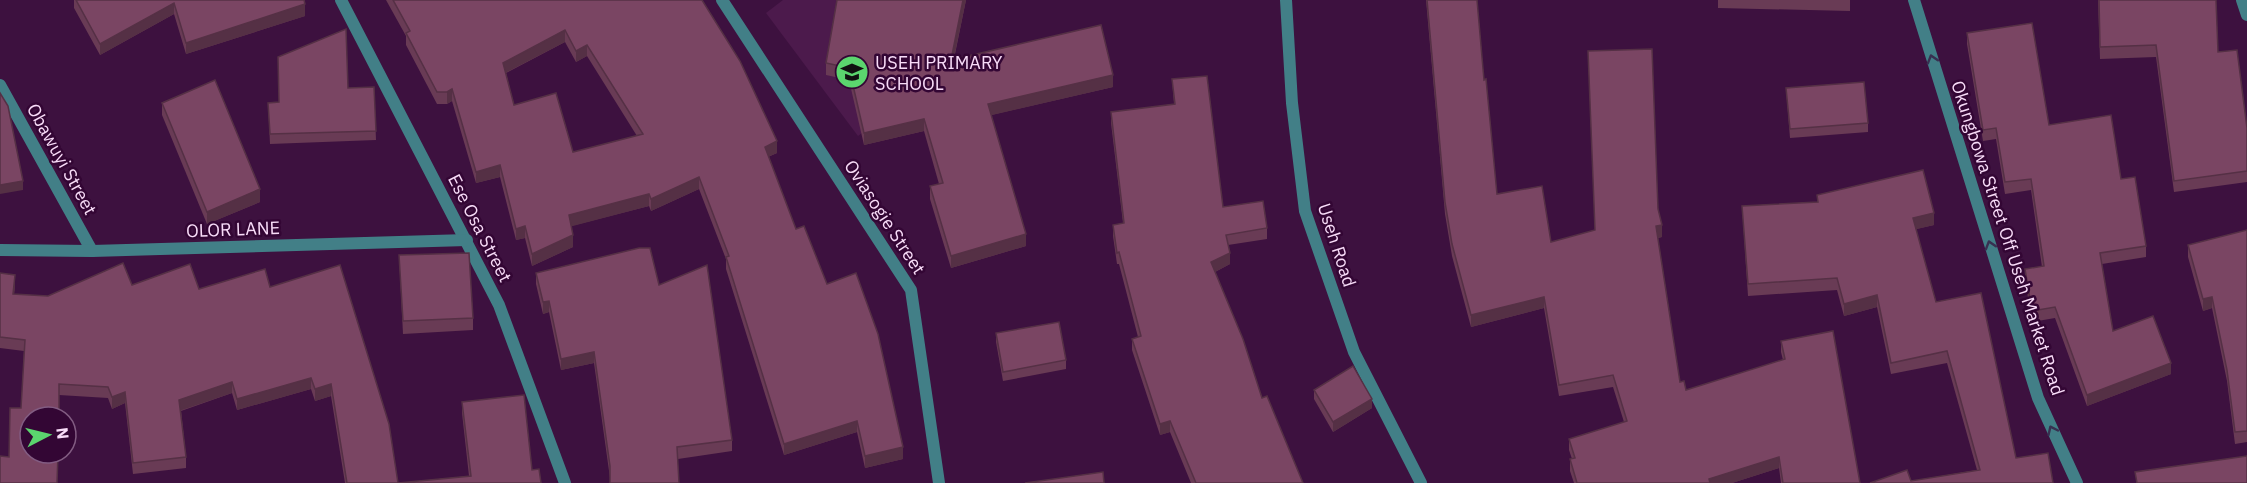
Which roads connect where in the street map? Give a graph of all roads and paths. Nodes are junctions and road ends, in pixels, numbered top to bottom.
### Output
1 (341, 0) edge
2 (722, 0) edge
3 (1286, 0) edge
4 (1914, 0) edge
5 (2242, 0) edge
6 (2247, 15) edge
7 (0, 85) edge
8 (467, 240) junction
9 (0, 250) edge
10 (92, 250) junction
11 (565, 483) edge
12 (939, 483) edge
13 (1421, 483) edge
14 (2077, 483) edge

1 - 8 street, Ese Osa Street
2 - 12 street, Oviasogie Street
3 - 13 street, Useh Road
14 -> 4 street, Okungbowa Street Off Useh Market Road
5 - 6 street
7 - 10 street, Obawuyi Street
8 - 10 street, OLOR LANE
8 - 11 street, Ese Osa Street
9 - 10 street, OLOR LANE

